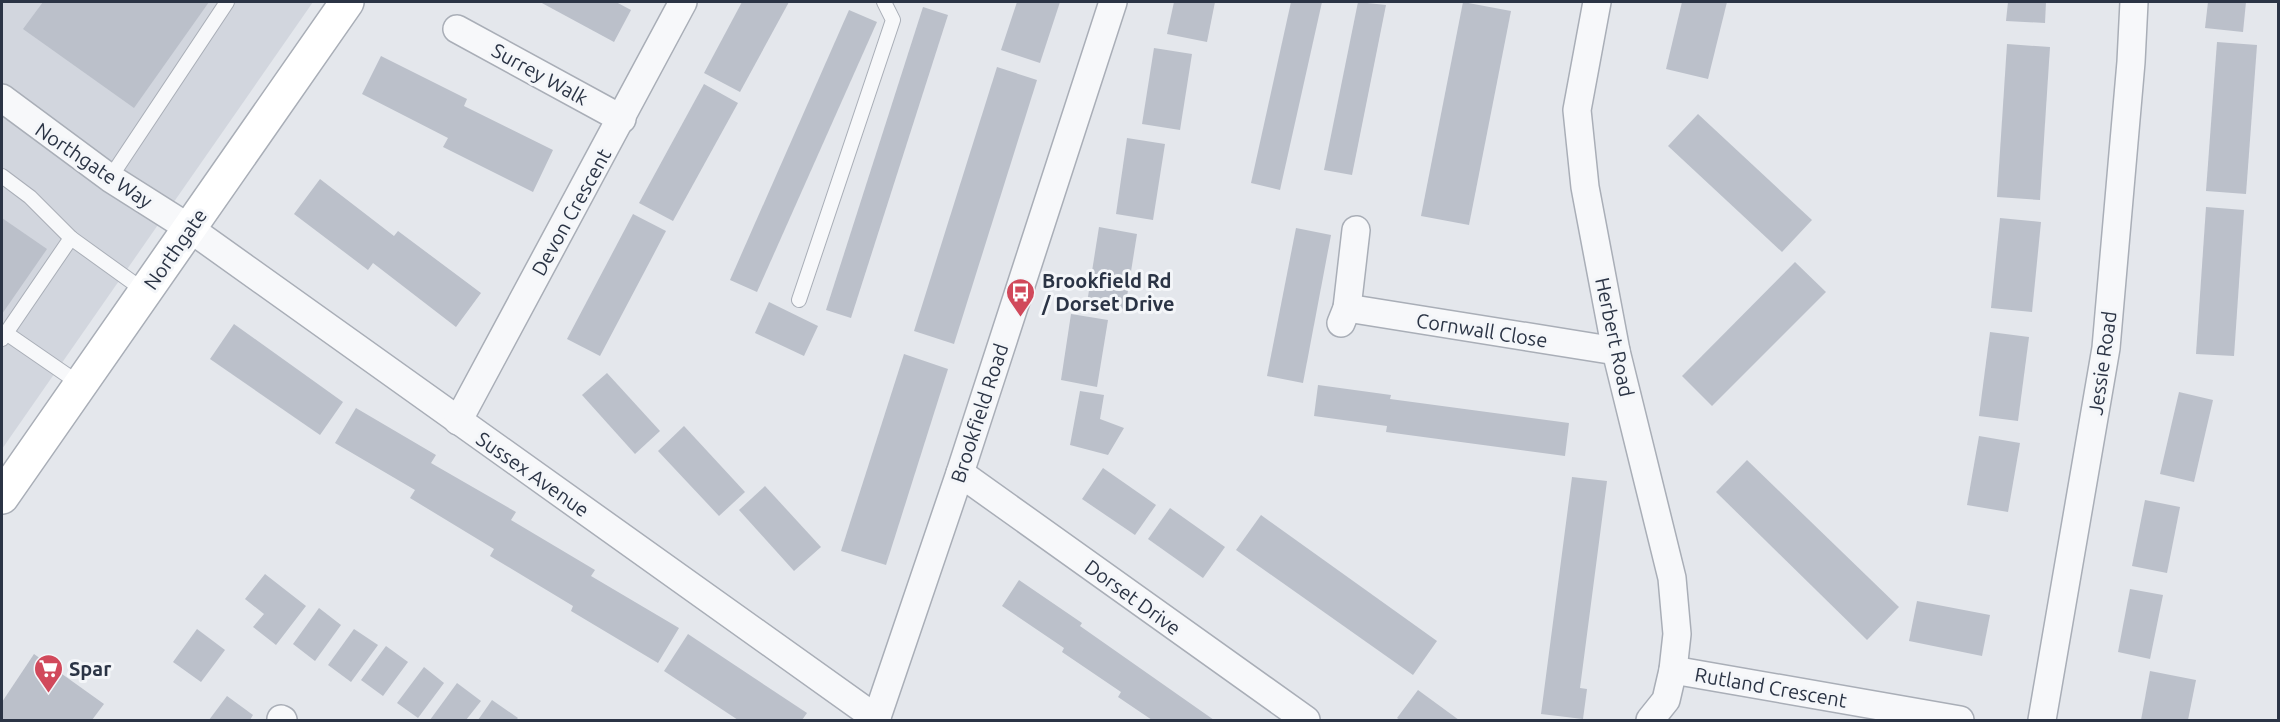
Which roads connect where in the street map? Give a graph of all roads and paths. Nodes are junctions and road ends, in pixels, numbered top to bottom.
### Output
1 (227, 2) edge
2 (347, 2) edge
3 (683, 2) edge
4 (884, 2) edge
5 (1113, 2) edge
6 (1597, 2) edge
7 (2134, 2) edge
8 (458, 29) dead end
9 (2, 98) edge
10 (622, 119) junction
11 (2, 176) edge
12 (110, 178) junction
13 (189, 228) junction
14 (1356, 230) dead end
15 (71, 238) junction
16 (146, 292) junction
17 (799, 300) dead end
18 (4, 336) edge
19 (1617, 351) junction
20 (80, 384) junction
21 (458, 421) junction
22 (960, 473) junction
23 (9, 480) edge
24 (1673, 670) junction
25 (876, 720) edge
26 (1306, 720) edge
27 (1650, 720) edge
28 (1960, 720) edge
29 (2042, 720) edge

1 - 12 lane
2 - 13 main road, Northgate
3 - 10 street, Devon Crescent
4 - 17 lane
5 - 22 street, Brookfield Road
6 - 19 street, Herbert Road
7 - 29 street, Jessie Road
8 - 10 street, Surrey Walk
9 - 12 street, Northgate Way
10 - 21 street, Devon Crescent
11 - 15 lane
12 - 13 street, Northgate Way
13 - 16 main road, Northgate
13 - 21 street, Sussex Avenue
14 - 19 street, Cornwall Close
15 - 16 lane
15 - 18 lane
16 - 20 main road, Northgate
18 - 20 lane
19 - 24 street, Herbert Road
20 - 23 main road, Northgate
21 - 25 street, Sussex Avenue
22 - 25 street, Brookfield Road
22 - 26 street, Dorset Drive
24 - 27 street, Rutland Crescent
24 - 28 street, Rutland Crescent

